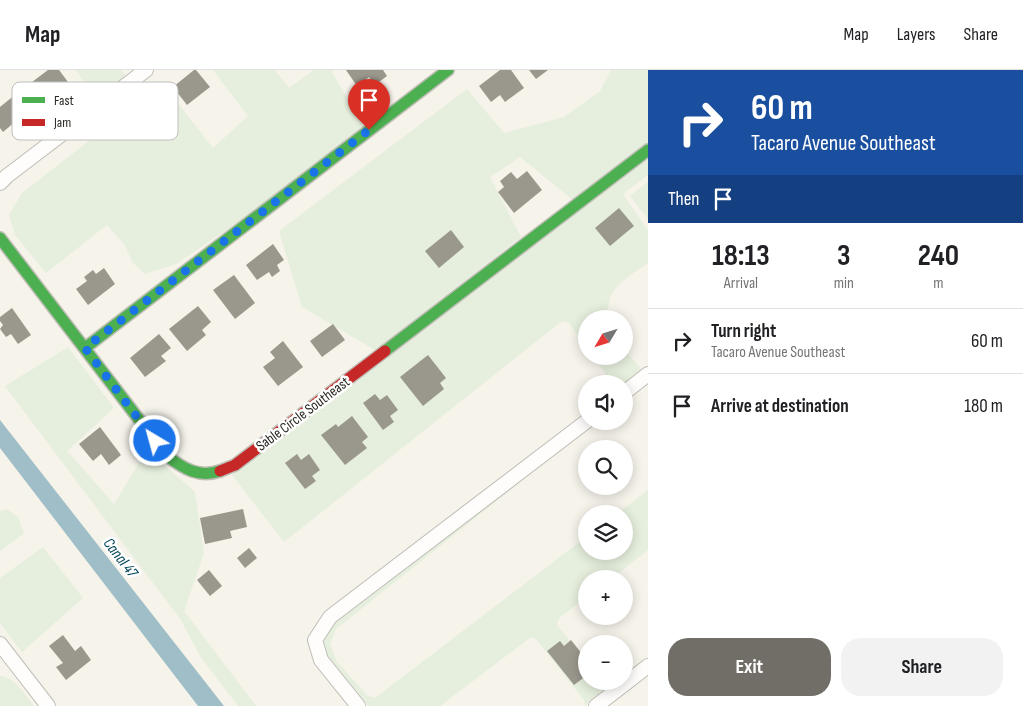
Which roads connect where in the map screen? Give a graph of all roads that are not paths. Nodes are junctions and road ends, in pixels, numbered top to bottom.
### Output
1 (146, 70) edge
2 (448, 70) edge
3 (130, 82) edge
4 (54, 140) edge
5 (648, 150) edge
6 (0, 183) edge
7 (0, 238) edge
8 (85, 348) junction
9 (648, 374) edge
10 (633, 386) edge
11 (578, 428) edge
12 (2, 651) edge
13 (648, 666) edge
14 (601, 705) edge
15 (48, 706) edge
16 (358, 706) edge

1 - 3 street
2 - 8 street
4 - 6 street
5 - 8 street, Sable Circle Southeast
7 - 8 street, Sable Circle Southeast
9 - 10 street
11 - 16 street
12 - 15 street
13 - 14 street

